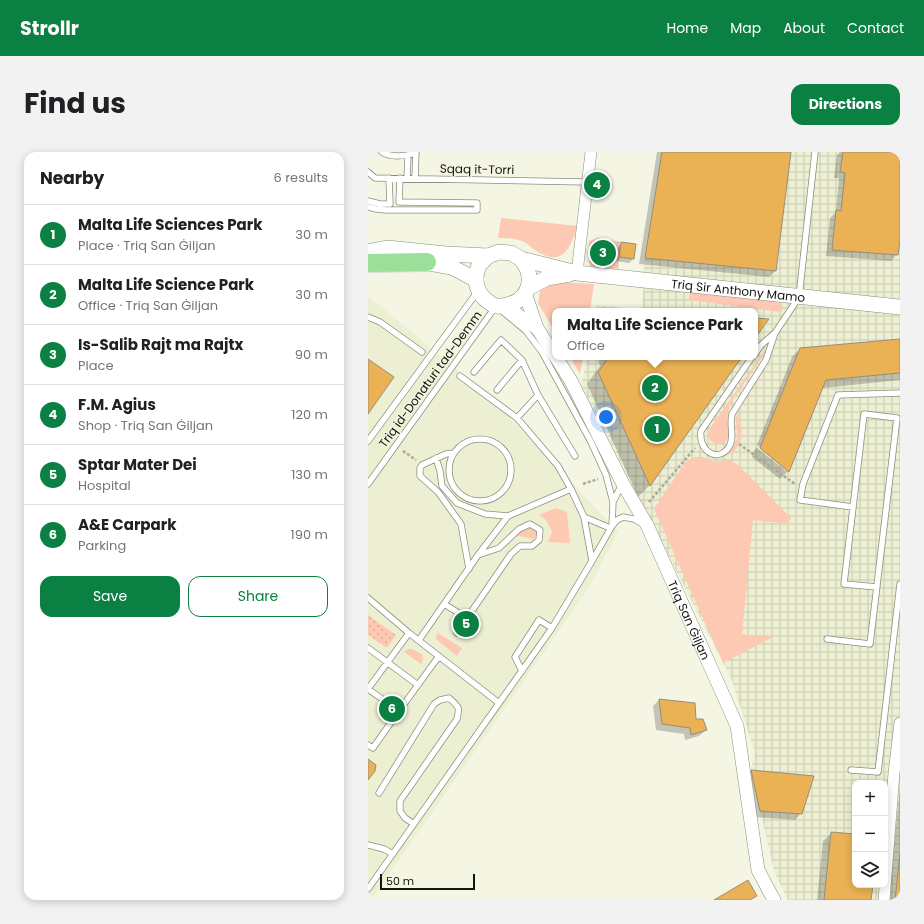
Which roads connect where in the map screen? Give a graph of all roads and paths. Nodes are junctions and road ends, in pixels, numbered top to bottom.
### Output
1 (382, 152) edge
2 (416, 152) edge
3 (591, 152) edge
4 (815, 152) edge
5 (408, 156) junction
6 (368, 172) edge
7 (389, 178) junction
8 (400, 178) junction
9 (407, 178) junction
10 (414, 178) junction
11 (587, 182) junction
12 (368, 201) edge
13 (368, 207) edge
14 (368, 252) edge
15 (488, 256) junction
16 (521, 258) junction
17 (427, 262) junction
18 (368, 263) edge
19 (577, 273) junction
20 (477, 285) junction
21 (527, 290) junction
22 (799, 297) junction
23 (501, 306) junction
24 (900, 307) edge
25 (368, 317) edge
26 (537, 328) junction
27 (775, 333) junction
28 (758, 350) edge
29 (422, 352) dead end
30 (552, 352) edge
31 (522, 360) junction
32 (557, 360) edge
33 (750, 360) edge
34 (474, 372) dead end
35 (460, 376) dead end
36 (497, 390) dead end
37 (900, 393) edge
38 (538, 395) junction
39 (517, 418) junction
40 (732, 440) junction
41 (368, 441) edge
42 (702, 445) junction
43 (403, 451) dead end
44 (454, 453) junction
45 (575, 456) dead end
46 (436, 458) junction
47 (422, 465) junction
48 (606, 476) junction
49 (368, 484) edge
50 (584, 484) dead end
51 (623, 484) junction
52 (803, 484) junction
53 (571, 489) junction
54 (613, 502) junction
55 (649, 502) dead end
56 (853, 507) junction
57 (508, 516) junction
58 (584, 517) junction
59 (647, 526) junction
60 (611, 527) junction
61 (478, 555) junction
62 (592, 561) junction
63 (469, 569) junction
64 (900, 584) edge
65 (877, 587) junction
66 (368, 598) edge
67 (444, 604) junction
68 (467, 618) junction
69 (552, 628) junction
70 (409, 633) junction
71 (457, 633) dead end
72 (827, 639) dead end
73 (419, 640) junction
74 (368, 648) edge
75 (439, 656) junction
76 (387, 662) junction
77 (522, 671) junction
78 (418, 685) junction
79 (499, 703) junction
80 (399, 712) junction
81 (900, 723) edge
82 (368, 745) edge
83 (851, 770) dead end
84 (379, 793) dead end
85 (414, 824) junction
86 (371, 845) edge
87 (368, 850) edge
88 (394, 854) junction
89 (368, 889) edge
90 (774, 900) edge
91 (884, 900) edge

1 - 5 lane
2 - 5 lane
2 - 10 lane
3 - 11 street
4 - 22 lane
5 - 9 lane
6 - 7 lane, Sqaq it-Torri
7 - 8 lane, Sqaq it-Torri
7 - 12 lane
8 - 9 lane, Sqaq it-Torri
8 - 13 lane
9 - 10 lane, Sqaq it-Torri
10 - 11 lane, Sqaq it-Torri
11 - 19 street
14 - 15 main road, Triq Sir Anthony Mamo
14 - 17 main road, Triq Sir Anthony Mamo
15 - 16 main road, Triq Sir Anthony Mamo
15 - 20 main road
16 - 19 main road, Triq Sir Anthony Mamo
16 - 21 main road
17 - 18 highway
17 - 20 main road, Triq Sir Anthony Mamo
19 - 21 main road, Triq Sir Anthony Mamo
19 - 22 main road, Triq Sir Anthony Mamo
20 - 23 main road, Triq Sir Anthony Mamo
20 - 41 lane, Triq id-Donaturi tad-Demm
21 - 23 main road, Triq Sir Anthony Mamo
21 - 26 street, Triq San Ġiljan
22 - 24 main road, Triq Sir Anthony Mamo
22 - 27 lane
23 - 26 street, Triq San Ġiljan
23 - 48 lane
23 - 49 lane, Triq id-Donaturi tad-Demm
25 - 29 lane
26 - 30 street, Triq San Ġiljan
27 - 28 lane
27 - 40 lane
31 - 34 lane
31 - 36 lane
31 - 38 lane
32 - 51 street, Triq San Ġiljan
33 - 42 lane
35 - 39 lane
37 - 52 lane
38 - 39 lane
38 - 45 lane
39 - 53 lane
40 - 42 lane
40 - 52 path
42 - 55 path
43 - 47 path
44 - 44 lane
44 - 46 lane
46 - 47 lane
46 - 57 lane
47 - 63 lane
48 - 50 path
48 - 54 lane
51 - 54 lane
51 - 59 street, Triq San Ġiljan
52 - 56 lane
53 - 57 lane
53 - 58 lane
54 - 60 lane
56 - 65 lane
56 - 65 lane
57 - 61 lane
58 - 60 lane
58 - 62 lane
59 - 60 lane
59 - 90 street, Triq San Ġiljan
60 - 62 lane
61 - 63 lane
61 - 68 lane
62 - 69 lane
63 - 67 lane
64 - 83 lane
65 - 72 lane
66 - 70 lane
67 - 68 lane
67 - 73 lane
68 - 71 lane
69 - 77 lane
69 - 77 lane
70 - 73 lane
70 - 76 lane
73 - 75 lane
74 - 76 lane
75 - 78 lane
75 - 79 lane
76 - 78 lane
76 - 80 lane
77 - 79 lane
78 - 80 lane
79 - 85 lane
80 - 82 lane
81 - 91 street
84 - 85 lane
85 - 88 lane
86 - 87 lane
86 - 88 lane
88 - 89 lane

